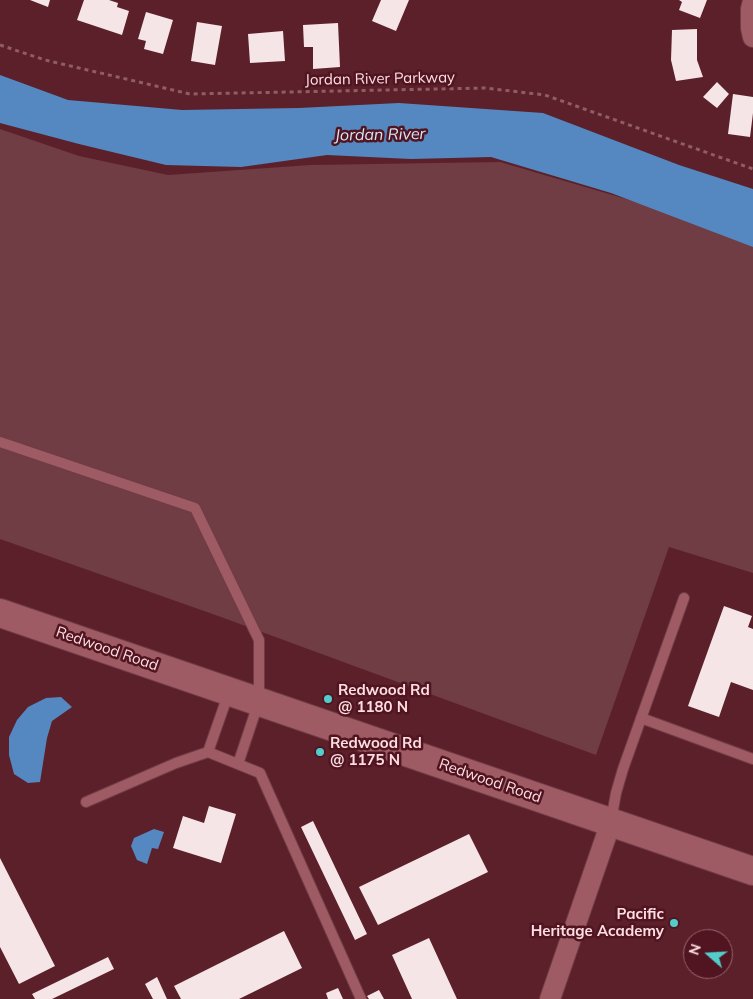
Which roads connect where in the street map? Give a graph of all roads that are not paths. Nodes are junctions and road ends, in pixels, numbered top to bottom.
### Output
1 (753, 1) edge
2 (753, 37) edge
3 (0, 442) edge
4 (684, 598) dead end
5 (0, 613) edge
6 (229, 691) junction
7 (259, 701) junction
8 (641, 718) junction
9 (208, 752) junction
10 (753, 758) edge
11 (238, 764) junction
12 (86, 802) dead end
13 (611, 822) junction
14 (753, 871) edge
15 (361, 999) edge
16 (550, 999) edge

1 - 2 street
3 - 7 lane
4 - 8 lane
5 - 6 main road, Redwood Road
6 - 7 main road, Redwood Road
6 - 9 lane
7 - 11 lane
7 - 13 main road, Redwood Road
8 - 10 lane
8 - 13 lane
9 - 11 lane
9 - 12 lane
11 - 15 lane
13 - 14 main road, Redwood Road
13 - 16 street

